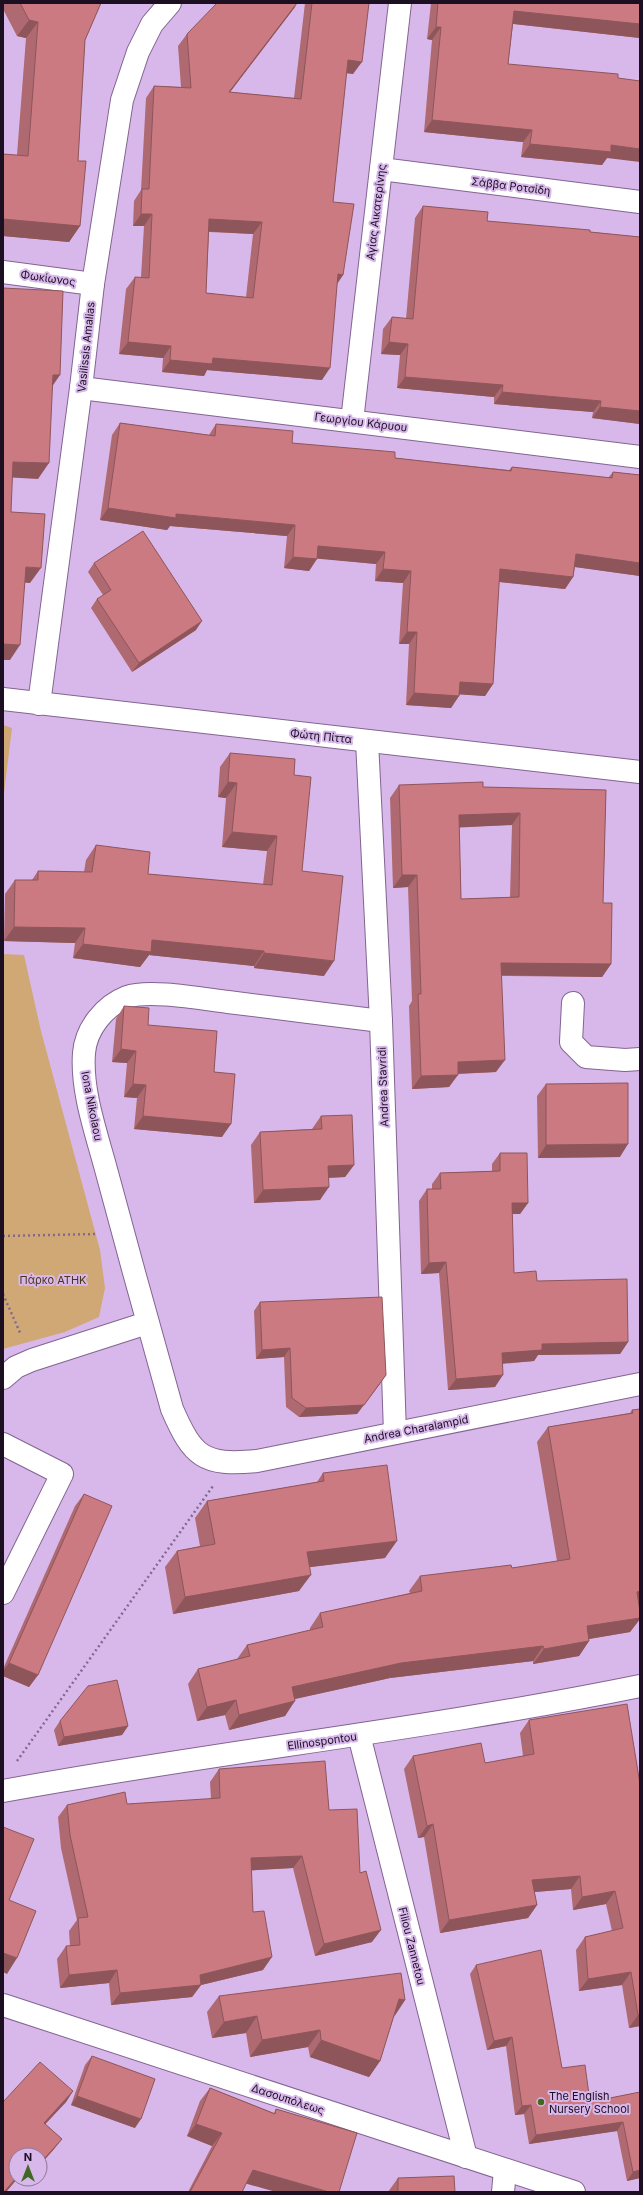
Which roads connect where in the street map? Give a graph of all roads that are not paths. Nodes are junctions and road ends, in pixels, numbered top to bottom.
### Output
1 (170, 3) edge
2 (400, 3) edge
3 (381, 169) junction
4 (640, 202) edge
5 (3, 272) edge
6 (93, 284) junction
7 (81, 388) junction
8 (352, 421) junction
9 (640, 457) edge
10 (3, 699) edge
11 (39, 704) junction
12 (367, 741) junction
13 (640, 772) edge
14 (573, 1003) dead end
15 (380, 1021) junction
16 (640, 1059) edge
17 (147, 1323) junction
18 (3, 1378) edge
19 (640, 1384) edge
20 (395, 1433) junction
21 (3, 1444) edge
22 (193, 1449) joint
23 (3, 1593) edge
24 (639, 1689) edge
25 (359, 1735) junction
26 (3, 1791) edge
27 (6, 2012) edge
28 (466, 2157) junction
29 (505, 2170) junction
30 (503, 2192) edge
31 (574, 2192) edge

1 - 6 street, Vasilissis Amalias
2 - 3 street, Αγίας Αικατερίνης
3 - 4 street, Σάββα Ροτσίδη
3 - 8 street, Αγίας Αικατερίνης
5 - 6 street, Φωκίωνος
6 - 7 street, Vasilissis Amalias
7 - 8 street, Γεωργίου Κάρυου
7 - 11 street, Vasilissis Amalias
8 - 9 street, Γεωργίου Κάρυου
10 - 11 street, Φώτη Πίττα
11 - 12 street, Φώτη Πίττα
12 - 13 street, Φώτη Πίττα
12 - 15 street, Andrea Stavridi
14 - 16 street
15 - 17 street, Iona Nikolaou
15 - 20 street, Andrea Stavridi
17 - 18 street
17 - 22 street, Iona Nikolaou
19 - 20 street, Andrea Charalampid
20 - 22 street, Andrea Charalampid
21 - 23 street
24 - 25 street, Ellinospontou
25 - 26 street, Ellinospontou
25 - 28 street, Filiou Zannetou
27 - 28 street, Δασουπόλεως
28 - 29 street, Δασουπόλεως
29 - 30 street
29 - 31 street, Δασουπόλεως

